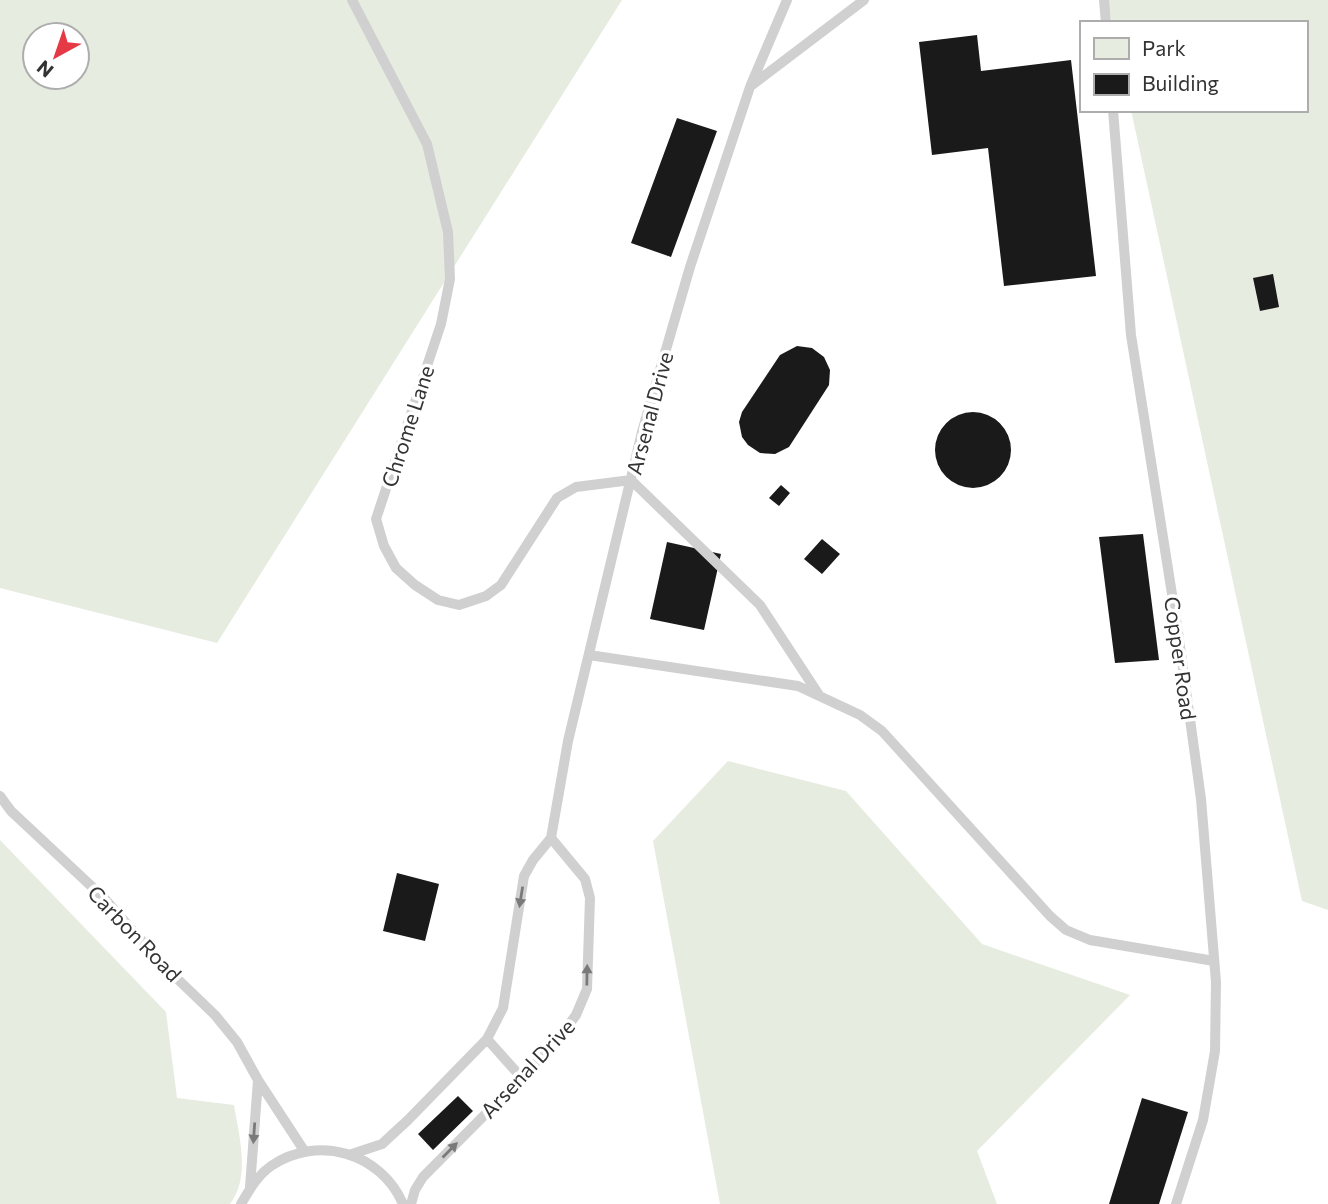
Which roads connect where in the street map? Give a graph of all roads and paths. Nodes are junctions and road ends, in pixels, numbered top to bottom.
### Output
1 (352, 0) edge
2 (787, 0) edge
3 (864, 0) edge
4 (1104, 0) edge
5 (1105, 21) edge
6 (750, 87) junction
7 (1113, 112) edge
8 (631, 481) junction
9 (589, 655) junction
10 (819, 695) junction
11 (0, 796) edge
12 (551, 838) junction
13 (1214, 961) junction
14 (487, 1039) junction
15 (521, 1077) junction
16 (258, 1080) junction
17 (305, 1152) junction
18 (352, 1154) junction
19 (250, 1187) junction
20 (241, 1204) edge
21 (403, 1204) edge
22 (411, 1204) edge
23 (1177, 1204) edge

1 - 8 lane, Chrome Lane
2 - 6 lane, Arsenal Drive
3 - 6 lane
4 - 5 lane
6 - 8 lane, Arsenal Drive
7 - 13 lane, Copper Road
8 - 9 lane, Arsenal Drive
8 - 10 lane
9 - 10 lane
9 - 12 lane, Arsenal Drive
10 - 13 lane
11 - 16 lane, Carbon Road
12 -> 14 lane, Arsenal Drive
15 -> 12 lane, Arsenal Drive
13 - 23 lane, Copper Road
14 - 15 lane
14 - 18 lane, Arsenal Drive
22 -> 15 lane, Arsenal Drive
16 - 17 lane, Carbon Road
16 -> 19 lane
17 - 18 lane
17 - 19 lane
18 - 21 lane
19 - 20 lane

